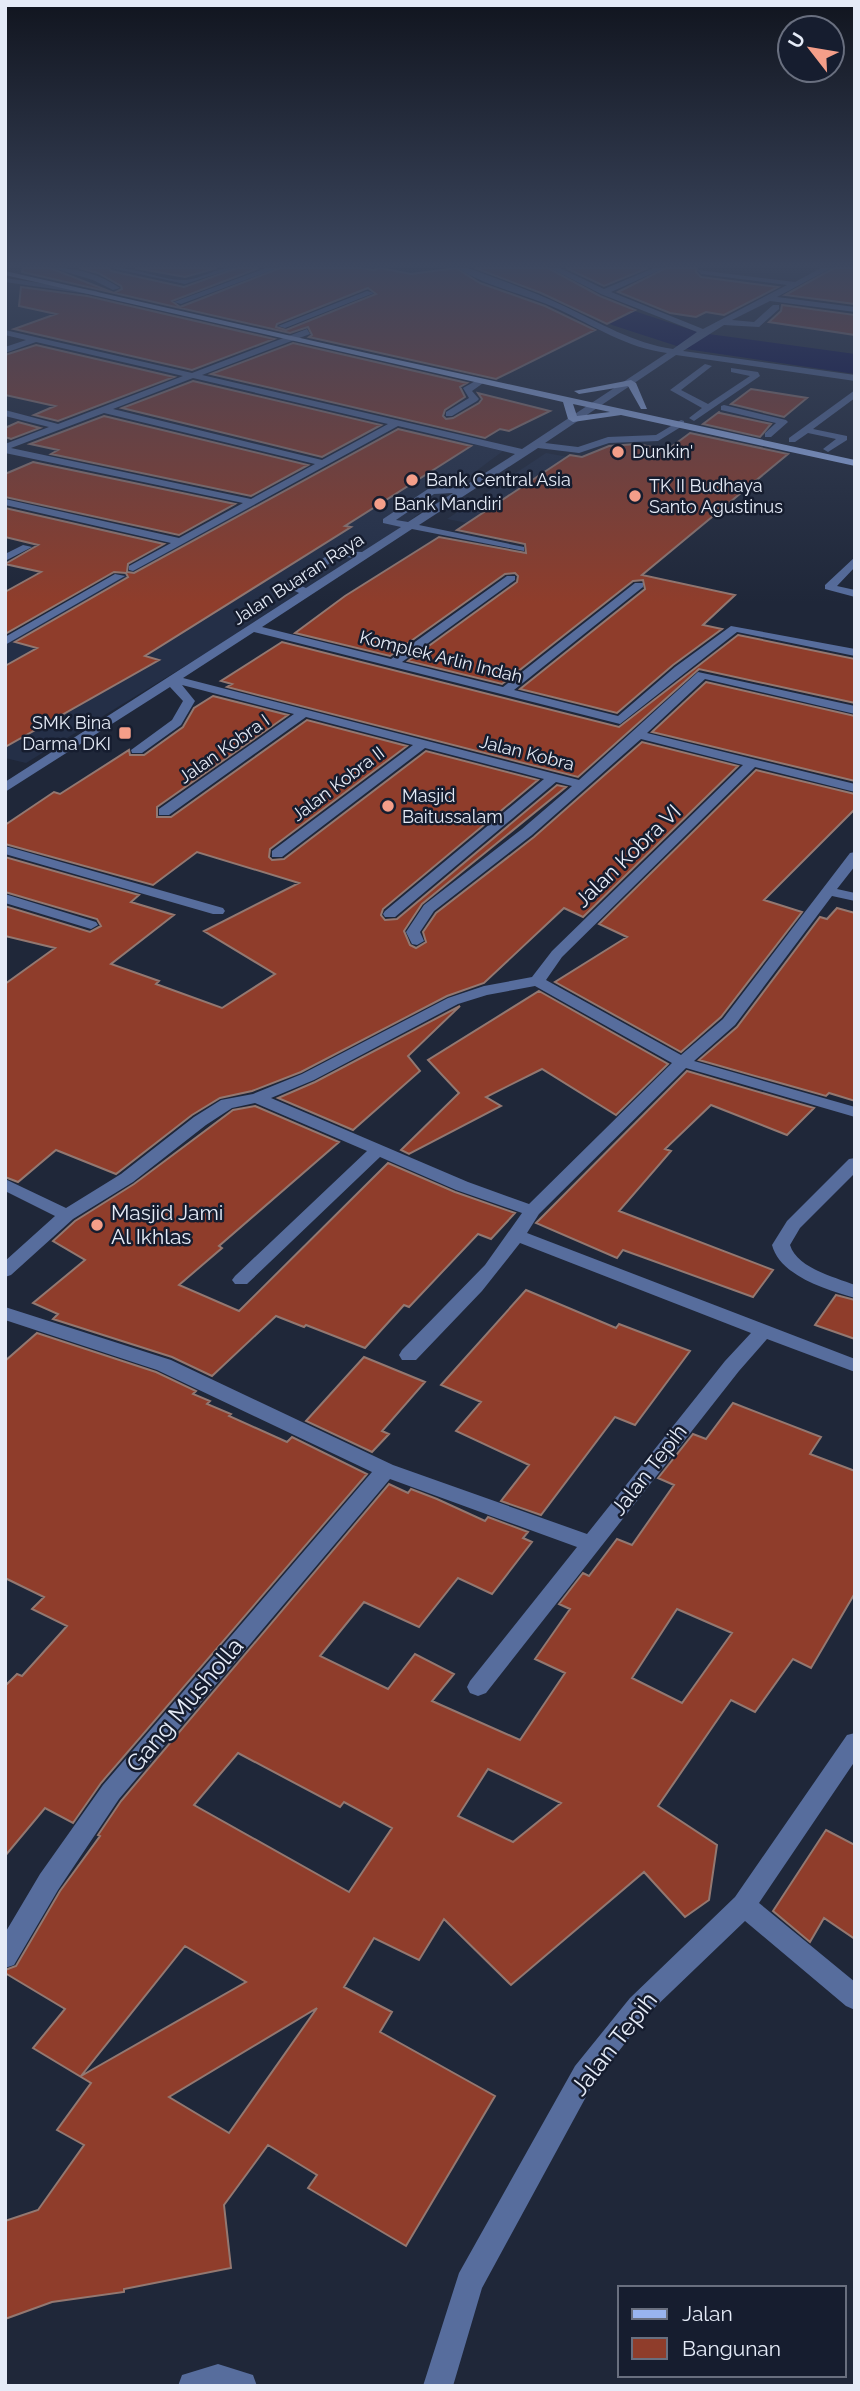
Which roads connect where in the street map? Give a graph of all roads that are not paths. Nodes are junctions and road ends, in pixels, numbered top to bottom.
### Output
1 (183, 380) edge
2 (207, 380) edge
3 (476, 380) edge
4 (636, 380) edge
5 (690, 380) edge
6 (750, 380) edge
7 (482, 381) junction
8 (631, 383) junction
9 (579, 391) junction
10 (566, 393) junction
11 (855, 394) edge
12 (608, 397) junction
13 (597, 405) junction
14 (644, 407) junction
15 (709, 408) junction
16 (724, 408) dead end
17 (104, 410) junction
18 (632, 412) junction
19 (5, 413) edge
20 (449, 414) dead end
21 (694, 418) junction
22 (573, 419) junction
23 (681, 423) junction
24 (396, 424) junction
25 (60, 427) junction
26 (807, 430) junction
27 (768, 435) junction
28 (792, 440) junction
29 (533, 444) junction
30 (5, 449) edge
31 (828, 449) junction
32 (521, 452) junction
33 (855, 455) edge
34 (323, 463) junction
35 (855, 463) edge
36 (465, 490) junction
37 (5, 502) edge
38 (251, 502) junction
39 (411, 527) junction
40 (177, 541) junction
41 (27, 547) dead end
42 (520, 549) dead end
43 (365, 556) junction
44 (5, 558) edge
45 (855, 560) edge
46 (133, 568) dead end
47 (119, 576) dead end
48 (511, 578) dead end
49 (639, 585) dead end
50 (307, 593) junction
51 (855, 594) edge
52 (253, 628) junction
53 (5, 642) edge
54 (855, 653) edge
55 (393, 663) junction
56 (174, 681) junction
57 (505, 691) junction
58 (855, 710) edge
59 (304, 713) junction
60 (638, 735) junction
61 (422, 744) junction
62 (137, 750) dead end
63 (752, 763) junction
64 (554, 777) junction
65 (580, 784) junction
66 (7, 785) edge
67 (855, 788) edge
68 (164, 813) dead end
69 (5, 850) edge
70 (277, 854) dead end
71 (855, 856) edge
72 (826, 891) junction
73 (855, 897) edge
74 (5, 898) edge
75 (218, 911) dead end
76 (390, 914) dead end
77 (91, 925) dead end
78 (416, 941) dead end
79 (537, 981) junction
80 (682, 1062) junction
81 (257, 1098) junction
82 (855, 1112) edge
83 (378, 1150) junction
84 (855, 1163) edge
85 (5, 1184) edge
86 (532, 1211) junction
87 (67, 1215) junction
88 (518, 1236) junction
89 (5, 1271) edge
90 (241, 1280) dead end
91 (855, 1292) edge
92 (5, 1313) edge
93 (764, 1331) junction
94 (409, 1355) dead end
95 (855, 1366) edge
96 (386, 1469) junction
97 (591, 1544) junction
98 (478, 1687) dead end
99 (855, 1742) edge
100 (744, 1905) junction
101 (5, 1957) edge
102 (855, 1998) edge
103 (193, 2386) edge
104 (242, 2386) edge
105 (438, 2386) edge

1 - 17 street
2 - 24 street
3 - 7 main road
4 - 8 street, Jalan Buaran Raya
5 - 15 street
6 - 15 street
7 - 10 main road
7 - 20 street
8 - 9 main road
8 - 12 street, Jalan Buaran Raya
8 - 14 main road
9 - 10 main road
9 - 12 main road
10 - 13 main road
10 - 22 main road
11 - 26 street
12 - 13 street, Jalan Buaran Raya
12 - 14 main road
13 - 18 main road
13 - 22 street, Jalan Buaran Raya
14 - 21 main road
15 - 21 street
16 - 27 street
17 - 25 street
17 - 34 street
18 - 22 main road
18 - 23 main road
19 - 25 street
21 - 27 main road
22 - 29 street, Jalan Buaran Raya
23 - 29 street
23 - 35 main road
24 - 32 street
24 - 34 street
25 - 30 street
26 - 28 street
26 - 31 street
27 - 28 main road
28 - 31 main road
29 - 32 street, Jalan Buaran Raya
30 - 38 street
31 - 33 main road
32 - 36 street, Jalan Buaran Raya
34 - 38 street
36 - 39 street, Jalan Buaran Raya
36 - 39 street
37 - 40 street
38 - 40 street
39 - 42 street
39 - 43 street, Jalan Buaran Raya
40 - 46 street
41 - 44 street
43 - 50 street, Jalan Buaran Raya
43 - 50 street
45 - 51 street
47 - 53 street
48 - 55 street
49 - 57 street
50 - 52 street, Jalan Buaran Raya
52 - 55 street, Komplek Arlin Indah
52 - 56 street, Jalan Buaran Raya
54 - 57 street, Komplek Arlin Indah
55 - 57 street, Komplek Arlin Indah
56 - 59 street, Jalan Kobra
56 - 62 street
56 - 66 street, Jalan Buaran Raya
58 - 60 street, Jalan Kobra
59 - 61 street, Jalan Kobra
59 - 68 street, Jalan Kobra I
60 - 63 street
60 - 65 street, Jalan Kobra
61 - 64 street, Jalan Kobra
61 - 70 street, Jalan Kobra II
63 - 67 street
63 - 79 street, Jalan Kobra VI
64 - 65 street, Jalan Kobra
64 - 76 street
65 - 78 street
69 - 75 street
71 - 72 street
72 - 73 street
72 - 80 street
74 - 77 street
79 - 80 street
79 - 81 street
80 - 82 street
80 - 86 street
81 - 83 street
81 - 87 street
83 - 86 street
83 - 90 street
84 - 91 street
85 - 87 street
86 - 88 street
87 - 89 street
88 - 93 street
88 - 94 street
92 - 96 street
93 - 95 street
93 - 97 street, Jalan Tepih
96 - 97 street
96 - 101 street, Gang Musholla
97 - 98 street, Jalan Tepih
99 - 100 street, Jalan Tepih
100 - 102 street
100 - 105 street, Jalan Tepih
103 - 104 street

